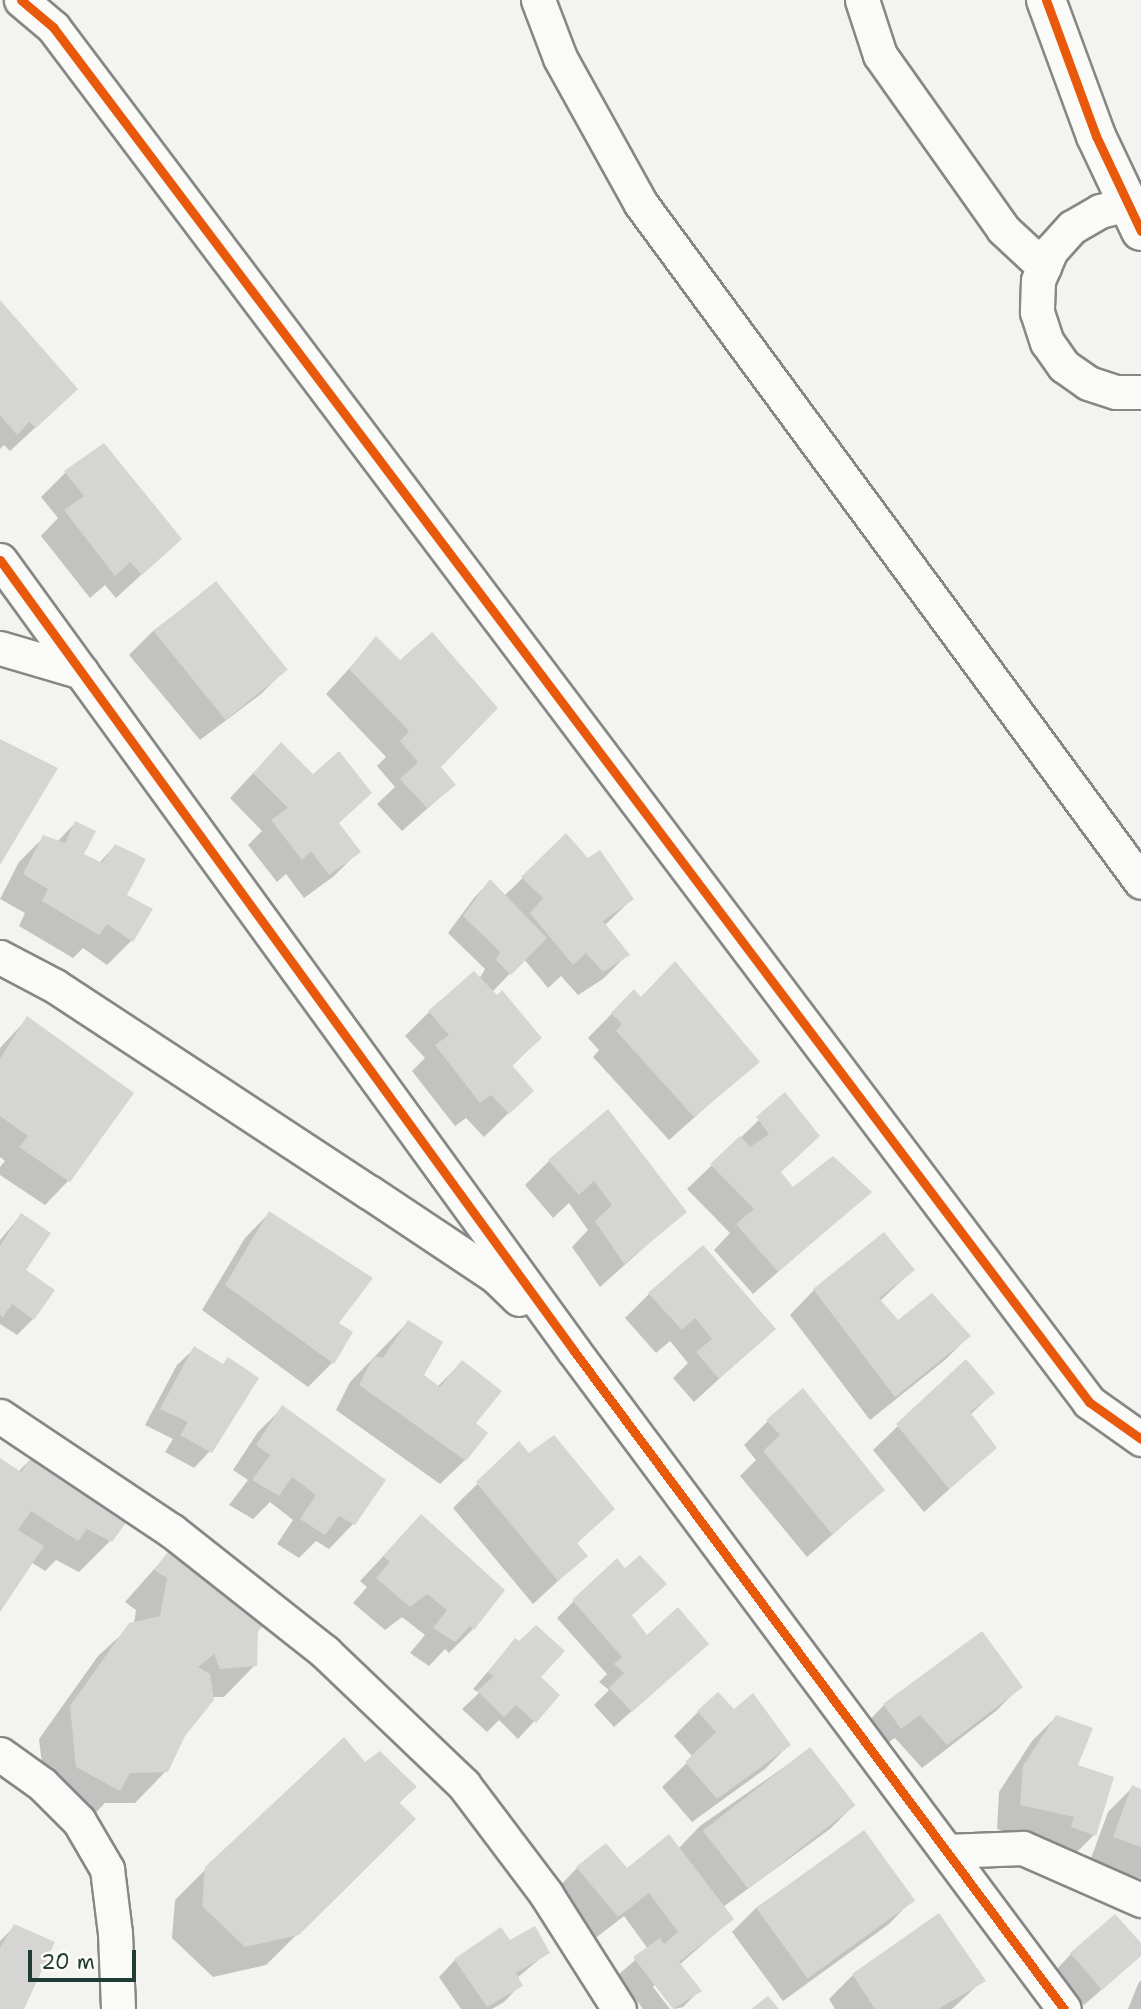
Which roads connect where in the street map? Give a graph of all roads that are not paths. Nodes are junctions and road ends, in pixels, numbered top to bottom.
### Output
1 (20, 0) edge
2 (538, 0) edge
3 (862, 0) edge
4 (1045, 0) edge
5 (0, 15) edge
6 (1135, 218) edge
7 (1044, 267) junction
8 (1141, 391) edge
9 (0, 560) edge
10 (0, 648) edge
11 (82, 672) junction
12 (1141, 882) edge
13 (0, 957) edge
14 (574, 1351) junction
15 (0, 1416) edge
16 (1141, 1439) edge
17 (0, 1754) edge
18 (947, 1851) junction
19 (1141, 1900) edge
20 (118, 2009) edge
21 (619, 2009) edge
22 (1064, 2009) edge

1 - 5 street
1 - 16 street
2 - 12 street
3 - 7 street
4 - 6 highway
6 - 7 street
7 - 8 street
9 - 11 street
10 - 11 street
11 - 14 street
13 - 14 street
14 - 18 street
15 - 21 street
17 - 20 street
18 - 19 street
18 - 22 street

